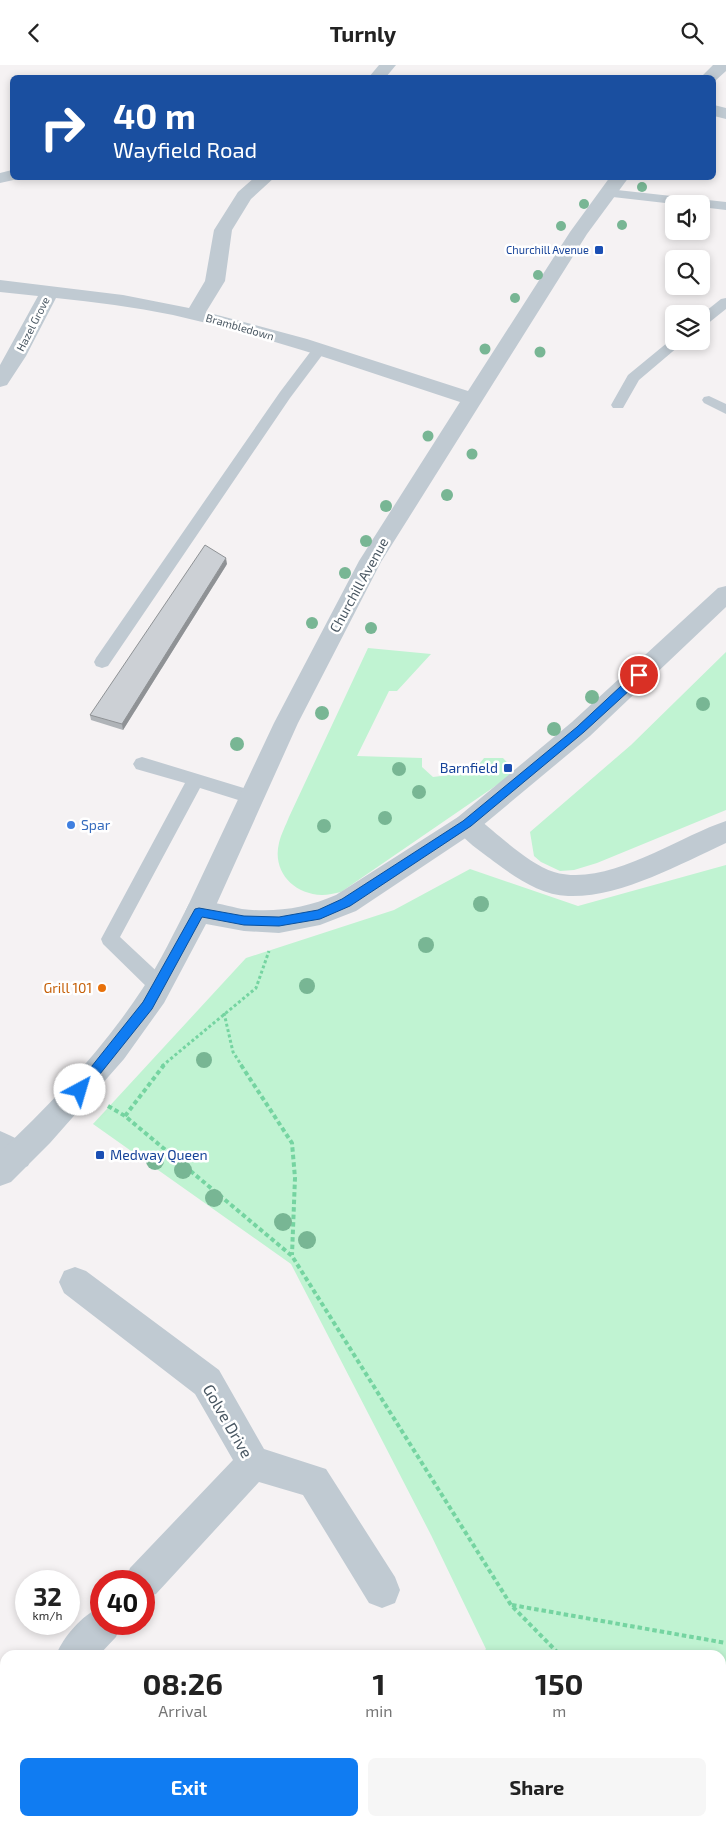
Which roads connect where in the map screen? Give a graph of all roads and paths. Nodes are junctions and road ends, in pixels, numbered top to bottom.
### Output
1 (388, 65) edge
2 (722, 65) edge
3 (379, 75) edge
4 (711, 75) edge
5 (263, 180) edge
6 (614, 185) edge
7 (726, 206) edge
8 (0, 286) edge
9 (50, 291) junction
10 (726, 302) edge
11 (195, 314) junction
12 (710, 315) edge
13 (319, 350) junction
14 (667, 350) edge
15 (0, 381) edge
16 (472, 399) junction
17 (709, 400) dead end
18 (618, 405) dead end
19 (726, 410) edge
20 (726, 595) edge
21 (102, 663) dead end
22 (142, 764) dead end
23 (196, 780) junction
24 (251, 797) junction
25 (467, 823) junction
26 (726, 831) edge
27 (199, 912) junction
28 (279, 922) junction
29 (159, 985) junction
30 (224, 1013) junction
31 (80, 1090) junction
32 (125, 1116) junction
33 (6, 1158) edge
34 (292, 1256) junction
35 (75, 1281) dead end
36 (252, 1463) junction
37 (153, 1570) edge
38 (382, 1590) dead end
39 (511, 1605) junction
40 (93, 1635) edge
41 (726, 1643) edge
42 (79, 1650) edge
43 (555, 1650) edge

1 - 3 street
2 - 4 street
5 - 11 street
6 - 7 lane
6 - 16 street, Churchill Avenue
8 - 9 street, Brambledown
9 - 11 street, Brambledown
9 - 15 street, Hazel Grove
10 - 12 lane
11 - 13 street, Brambledown
13 - 16 street, Brambledown
13 - 21 lane
14 - 18 lane
16 - 24 street, Churchill Avenue
17 - 19 lane
20 - 25 street
22 - 23 lane
23 - 24 lane
23 - 29 lane
24 - 27 street, Churchill Avenue
25 - 26 street
25 - 28 street
27 - 28 street
27 - 29 street, Churchill Avenue
28 - 30 path
29 - 31 street, Churchill Avenue
30 - 32 path
30 - 34 path
31 - 32 path
31 - 33 street, Churchill Avenue
32 - 34 path
34 - 39 path
35 - 36 street, Golve Drive
36 - 37 street, Golve Drive
36 - 38 street
39 - 41 path
39 - 43 path
40 - 42 street

